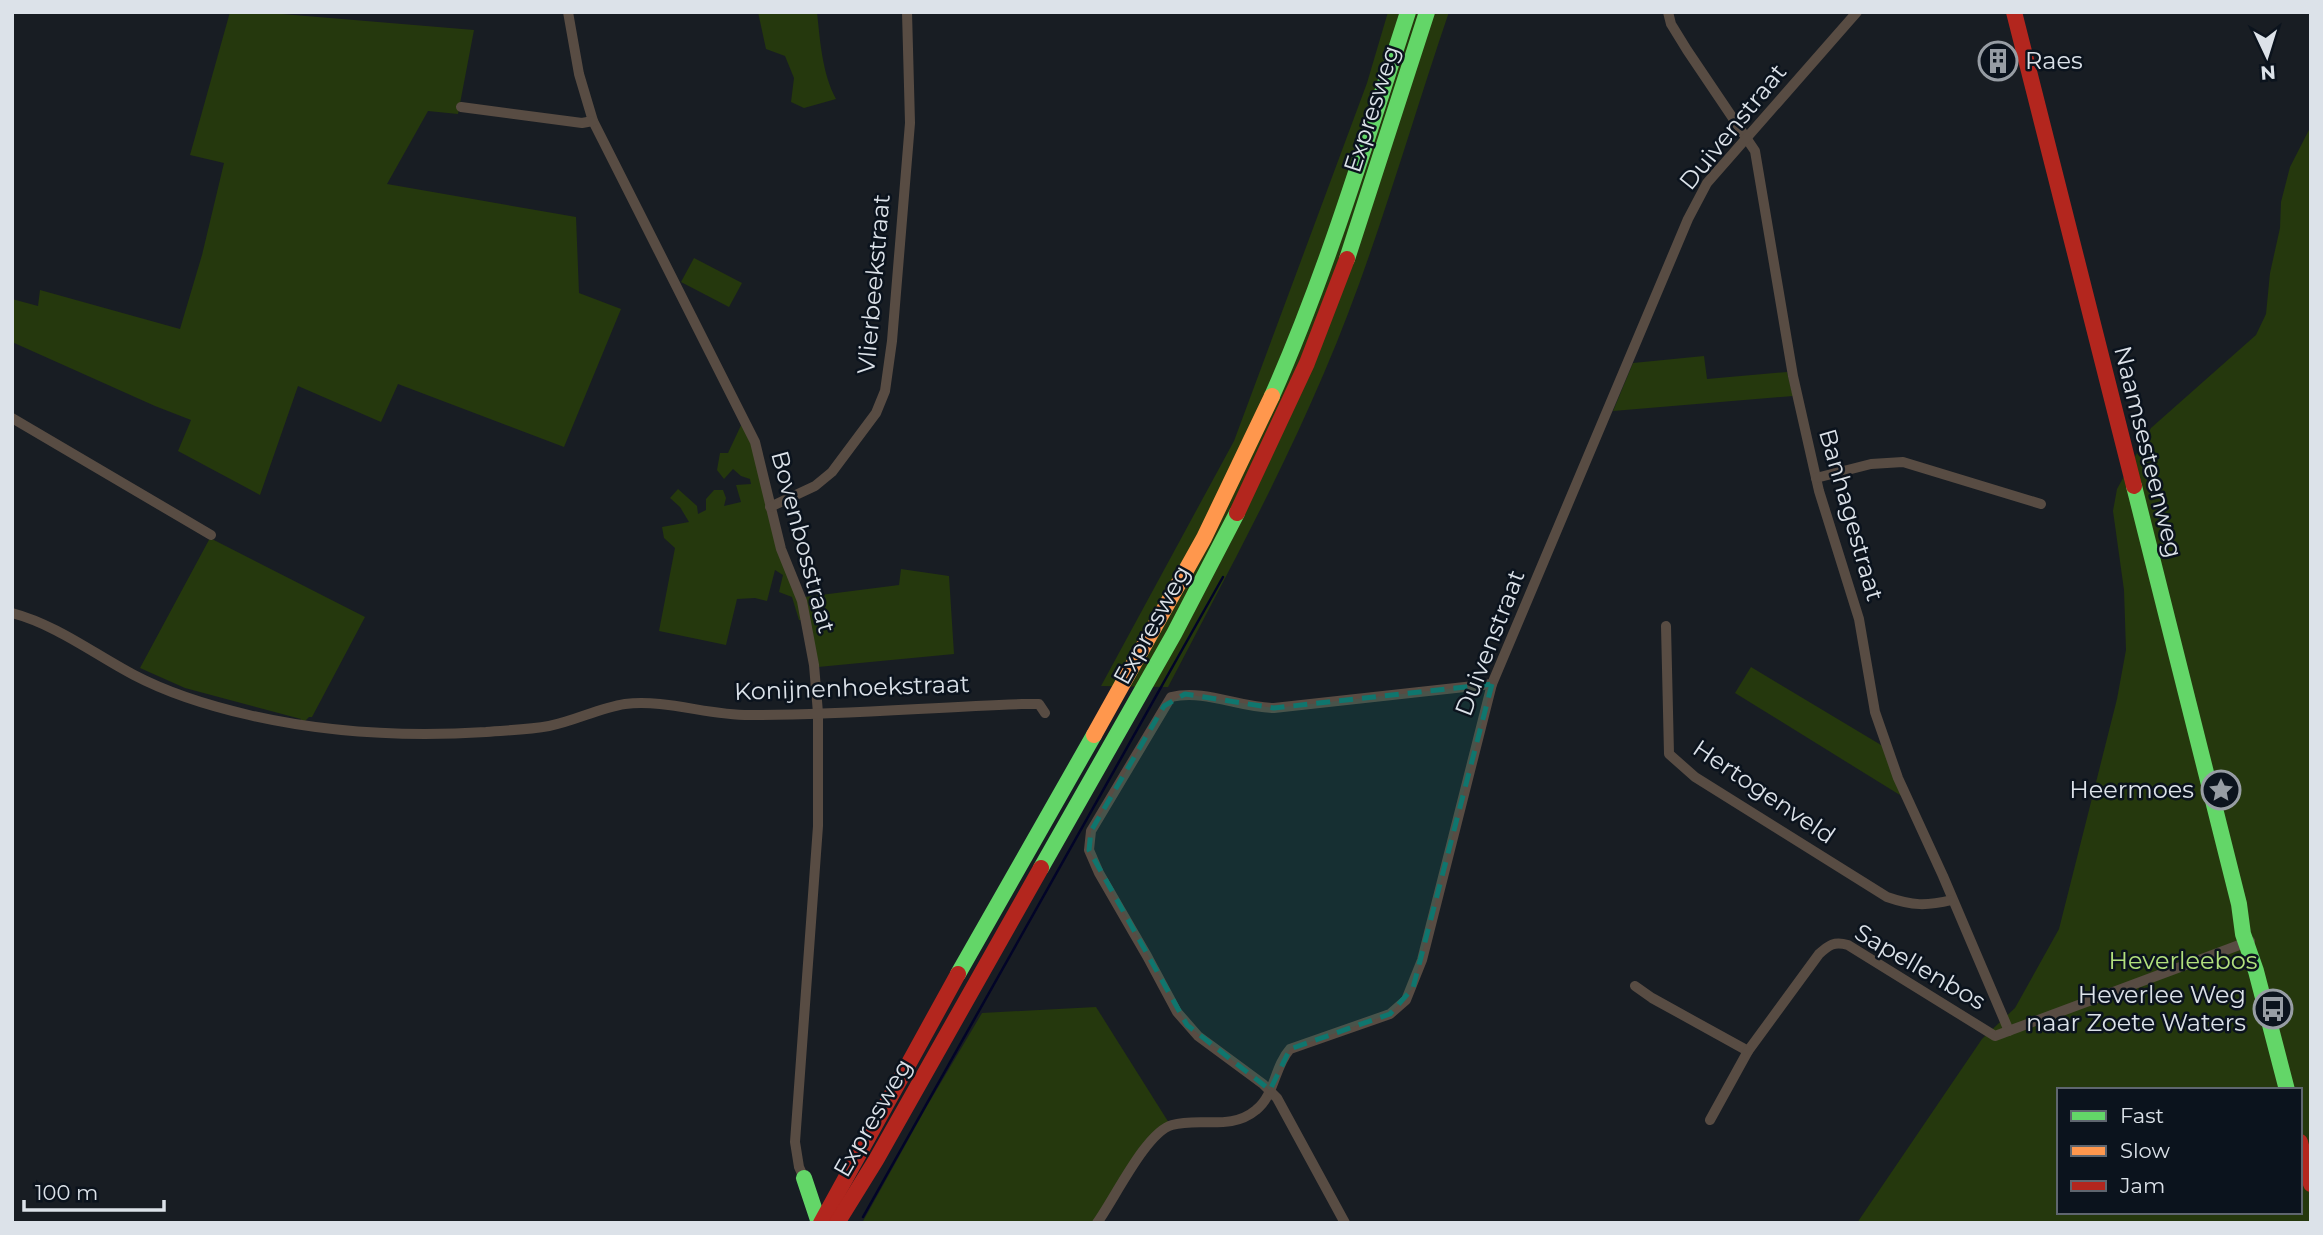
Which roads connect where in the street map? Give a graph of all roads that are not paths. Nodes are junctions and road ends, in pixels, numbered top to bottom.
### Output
1 (568, 12) edge
2 (907, 12) edge
3 (1408, 12) edge
4 (1427, 12) edge
5 (1668, 12) edge
6 (1857, 12) edge
7 (2014, 12) edge
8 (461, 107) dead end
9 (593, 121) junction
10 (1746, 136) junction
11 (12, 418) edge
12 (1816, 478) junction
13 (2042, 504) dead end
14 (770, 507) junction
15 (211, 535) dead end
16 (12, 613) edge
17 (1666, 626) dead end
18 (1492, 684) junction
19 (818, 713) junction
20 (1045, 713) dead end
21 (1952, 900) junction
22 (2249, 941) junction
23 (1635, 986) dead end
24 (2009, 1031) junction
25 (1748, 1051) junction
26 (2286, 1088) edge
27 (1270, 1090) junction
28 (1710, 1120) dead end
29 (2302, 1150) edge
30 (804, 1178) junction
31 (2311, 1184) edge
32 (841, 1188) junction
33 (840, 1220) edge
34 (820, 1223) edge
35 (1097, 1223) edge
36 (1345, 1223) edge

1 - 9 street, Bovenbosstraat
2 - 14 street, Vlierbeekstraat
3 - 32 main road, Expresweg
4 - 33 main road, Expresweg
5 - 10 street, Banhagestraat
6 - 10 street, Duivenstraat
7 - 22 main road, Naamsesteenweg
8 - 9 street
9 - 14 street, Bovenbosstraat
10 - 12 street, Banhagestraat
10 - 18 street, Duivenstraat
11 - 15 street
12 - 13 street
12 - 21 street, Banhagestraat
14 - 19 street, Bovenbosstraat
16 - 19 street, Konijnenhoekstraat
17 - 21 street, Hertogenveld
18 - 27 street, Duivenstraat
18 - 27 street
19 - 20 street, Konijnenhoekstraat
19 - 30 street, Bovenbosstraat
21 - 24 street, Banhagestraat
22 - 24 street
22 - 26 main road, Naamsesteenweg
23 - 25 street
24 - 25 street, Sapellenbos
25 - 28 street, Sapellenbos
27 - 35 street, Duivenstraat
27 - 36 street
29 - 31 main road
30 - 32 main road
30 - 34 main road
32 - 34 main road, Expresweg

